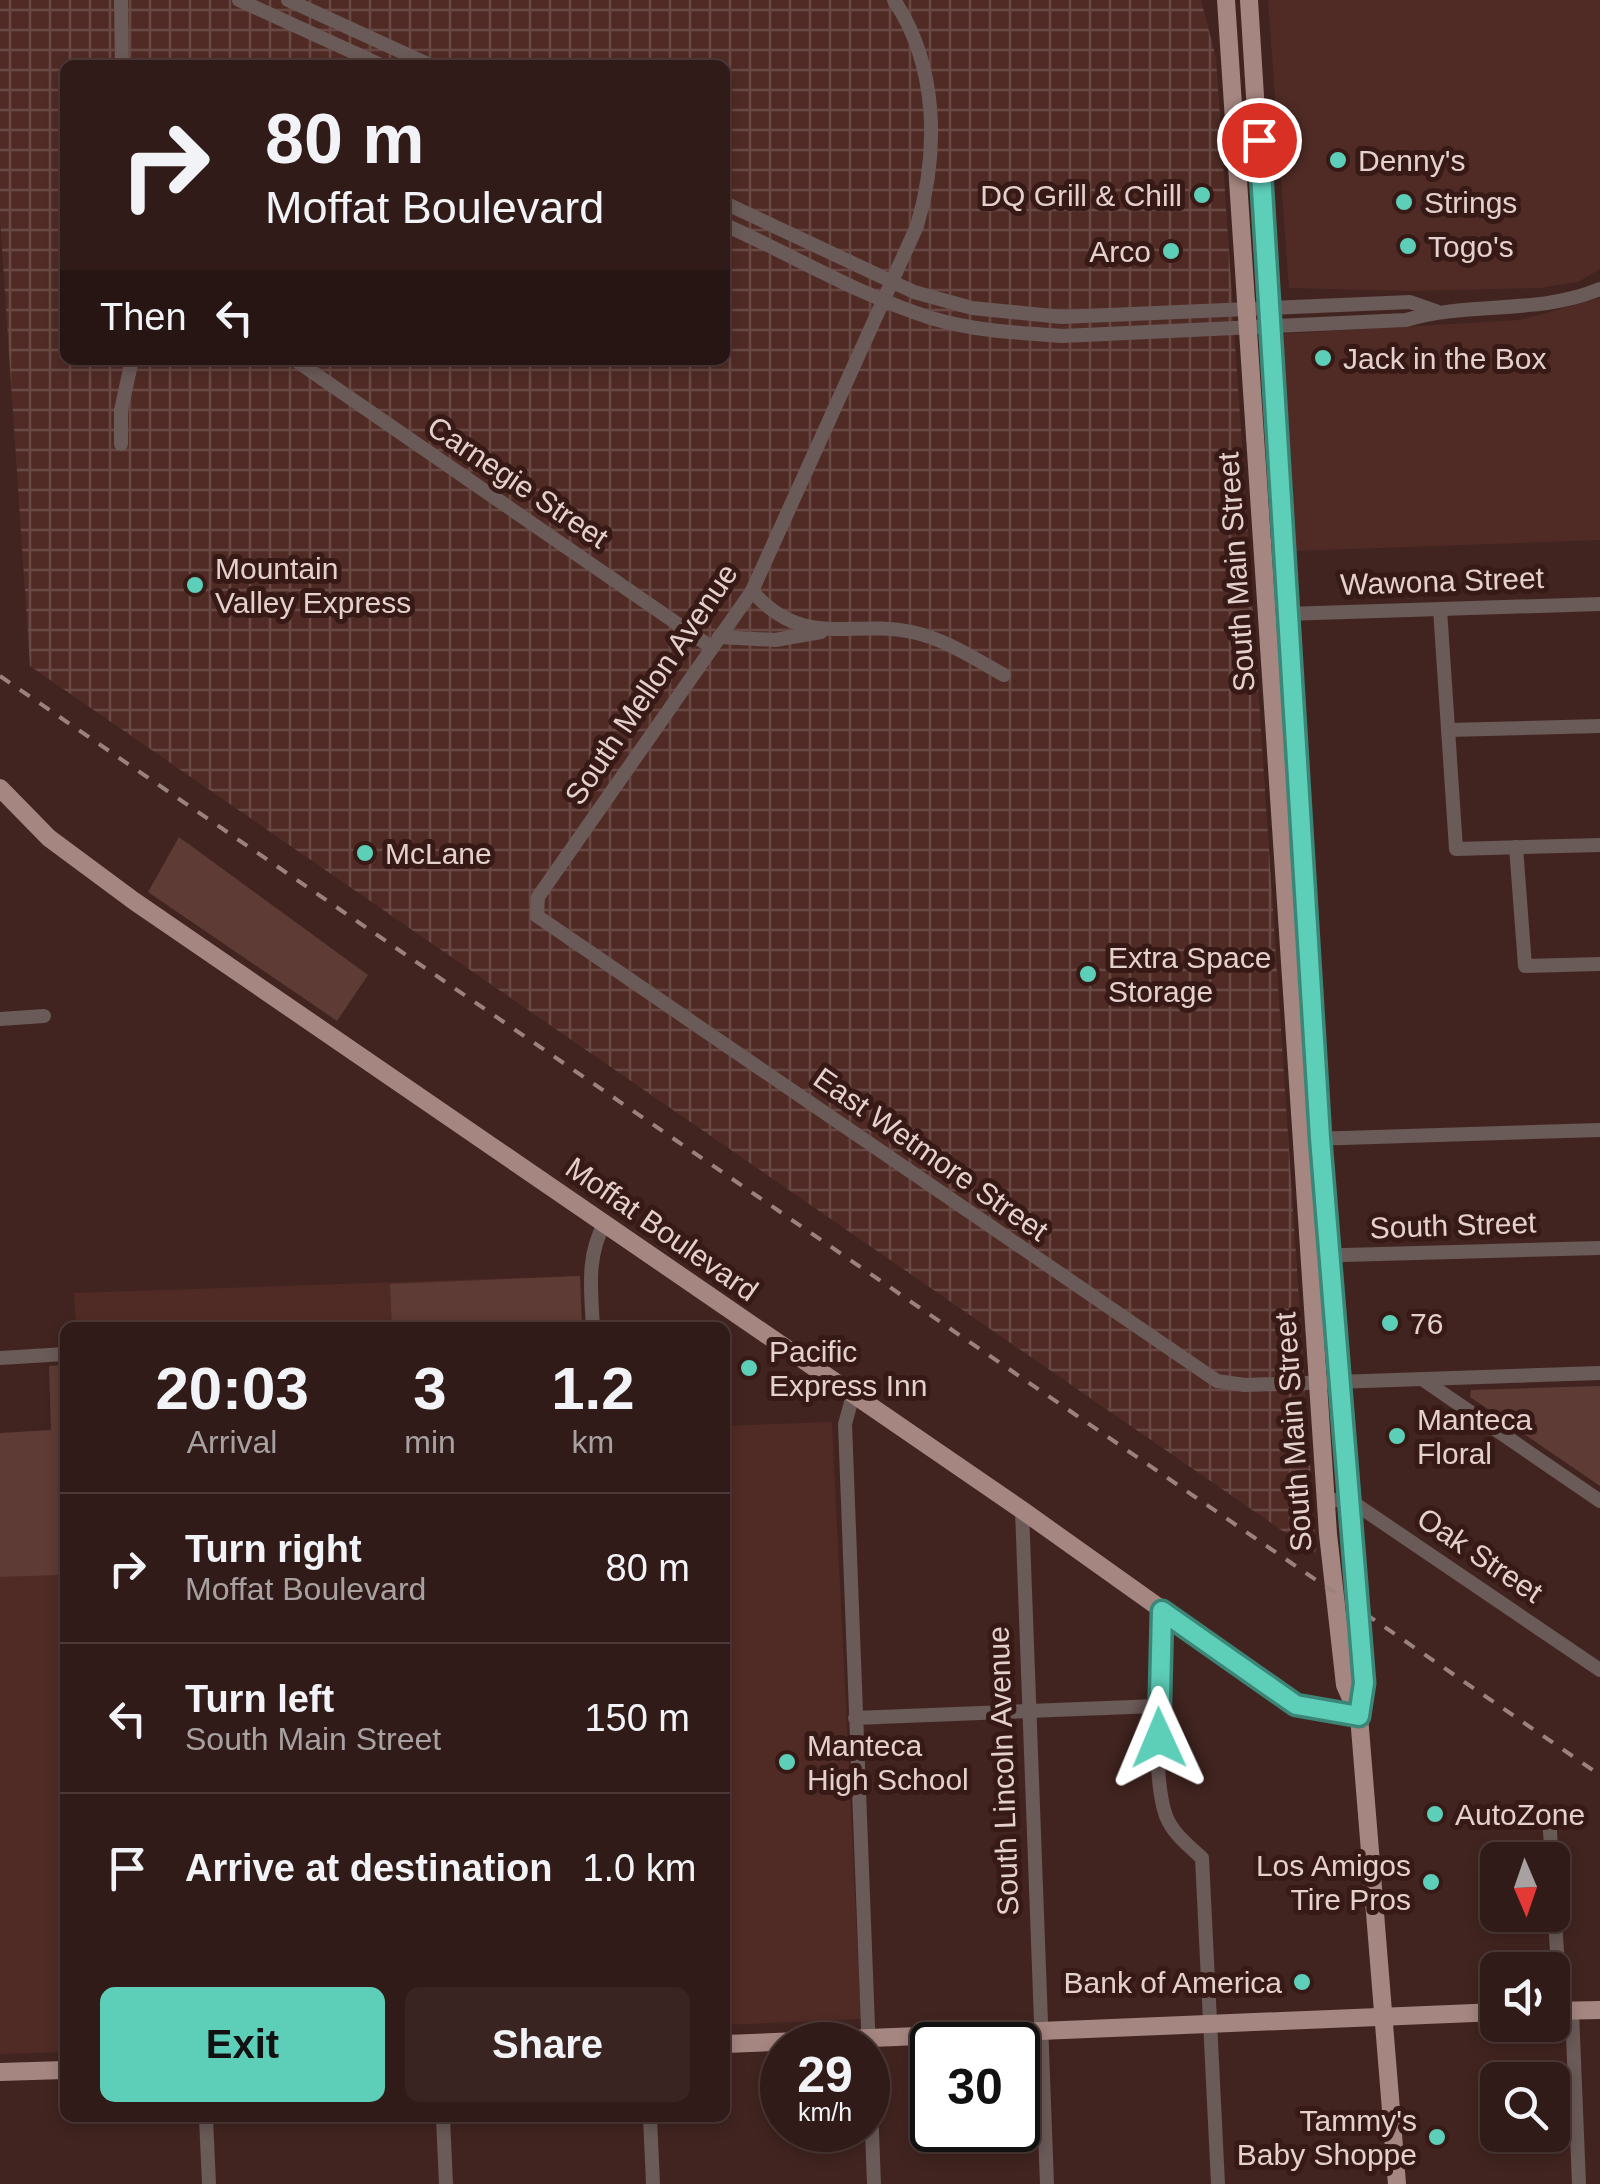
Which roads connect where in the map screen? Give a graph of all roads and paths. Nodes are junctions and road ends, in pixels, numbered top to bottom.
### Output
1 (121, 0) edge
2 (239, 0) edge
3 (288, 0) edge
4 (894, 0) edge
5 (1226, 0) edge
6 (1249, 0) edge
7 (1252, 45) junction
8 (1229, 47) junction
9 (122, 60) edge
10 (370, 60) edge
11 (419, 60) edge
12 (1233, 130) junction
13 (1264, 212) junction
14 (730, 215) edge
15 (730, 216) edge
16 (891, 282) junction
17 (1600, 289) edge
18 (883, 300) junction
19 (1270, 318) junction
20 (1247, 319) junction
21 (131, 365) edge
22 (302, 365) edge
23 (121, 444) dead end
24 (1262, 553) junction
25 (752, 591) junction
26 (1600, 604) edge
27 (1440, 609) junction
28 (1285, 614) junction
29 (822, 632) junction
30 (715, 642) junction
31 (1004, 675) dead end
32 (1600, 726) edge
33 (1448, 730) junction
34 (0, 788) edge
35 (1600, 845) edge
36 (1516, 848) junction
37 (1284, 854) junction
38 (1304, 854) junction
39 (543, 890) joint
40 (1600, 964) edge
41 (44, 1016) dead end
42 (0, 1019) edge
43 (1600, 1130) edge
44 (1310, 1139) junction
45 (605, 1222) junction
46 (1600, 1248) edge
47 (1308, 1256) junction
48 (1328, 1256) junction
49 (593, 1322) edge
50 (60, 1354) edge
51 (0, 1358) edge
52 (1600, 1373) edge
53 (1422, 1379) junction
54 (1340, 1381) junction
55 (1317, 1382) junction
56 (854, 1395) junction
57 (1348, 1499) junction
58 (1326, 1501) junction
59 (1600, 1501) edge
60 (1022, 1510) junction
61 (1162, 1611) junction
62 (1600, 1670) edge
63 (1158, 1706) junction
64 (1026, 1711) junction
65 (1359, 1716) junction
66 (854, 1718) junction
67 (1549, 1818) dead end
68 (1551, 1842) edge
69 (1600, 2010) edge
70 (1570, 2011) edge
71 (1480, 2012) edge
72 (1381, 2015) junction
73 (867, 2022) edge
74 (1211, 2024) junction
75 (1042, 2030) junction
76 (890, 2036) edge
77 (760, 2042) edge
78 (1565, 2042) edge
79 (730, 2044) edge
80 (60, 2070) edge
81 (0, 2072) edge
82 (206, 2122) edge
83 (444, 2122) edge
84 (650, 2122) edge
85 (873, 2152) edge
86 (210, 2184) edge
87 (446, 2184) edge
88 (653, 2184) edge
89 (874, 2184) edge
90 (1047, 2184) edge
91 (1218, 2184) edge
92 (1397, 2184) edge
93 (1579, 2184) edge

1 - 9 street
2 - 10 street
3 - 11 street
4 - 16 street, South Mellon Avenue
5 - 8 main road, South Main Street
6 - 7 main road, South Main Street
7 - 8 main road
7 - 13 main road, South Main Street
8 - 12 main road, South Main Street
12 - 13 main road
12 - 20 main road, South Main Street
13 - 19 main road, South Main Street
14 - 16 street
15 - 18 street
16 - 18 street, South Mellon Avenue
16 - 20 street
17 - 19 street
18 - 20 street
18 - 25 street, South Mellon Avenue
19 - 20 street
19 - 28 main road, South Main Street
20 - 24 main road, South Main Street
21 - 23 street
22 - 30 street, Carnegie Street
24 - 28 main road
24 - 37 main road, South Main Street
25 - 29 street
25 - 30 street, South Mellon Avenue
26 - 27 street, Wawona Street
27 - 28 street, Wawona Street
27 - 33 street
28 - 38 main road, South Main Street
29 - 30 street
29 - 31 street
30 - 39 street, South Mellon Avenue
32 - 33 street
33 - 36 street
34 - 45 main road, Moffat Boulevard
35 - 36 street
36 - 40 street
37 - 38 main road
37 - 44 main road, South Main Street
38 - 44 main road, South Main Street
39 - 55 street, East Wetmore Street
41 - 42 street
43 - 44 street
44 - 47 main road, South Main Street
44 - 48 main road, South Main Street
45 - 49 street
45 - 56 main road, Moffat Boulevard
46 - 48 street, South Street
47 - 48 street, South Street
47 - 55 main road, South Main Street
48 - 54 main road, South Main Street
50 - 51 street
52 - 53 street, East Wetmore Street
53 - 54 street, East Wetmore Street
53 - 59 street
54 - 55 street, East Wetmore Street
54 - 57 main road, South Main Street
55 - 58 main road, South Main Street
56 - 60 main road, Moffat Boulevard
56 - 66 street
57 - 58 street
57 - 62 street, Oak Street
57 - 65 main road, South Main Street
58 - 65 main road, South Main Street
60 - 61 main road, Moffat Boulevard
60 - 64 street, South Lincoln Avenue
61 - 63 street
61 - 65 main road, Moffat Boulevard
63 - 64 street
63 - 74 street
64 - 66 street
64 - 75 street, South Lincoln Avenue
65 - 72 main road, South Main Street
66 - 73 street
67 - 68 street
69 - 70 main road
71 - 72 main road
72 - 74 main road
72 - 92 main road, South Main Street
74 - 75 main road
74 - 91 street
75 - 76 main road
75 - 90 street, South Lincoln Avenue
77 - 79 main road
78 - 93 street
80 - 81 main road
82 - 86 street
83 - 87 street
84 - 88 street
85 - 89 street

